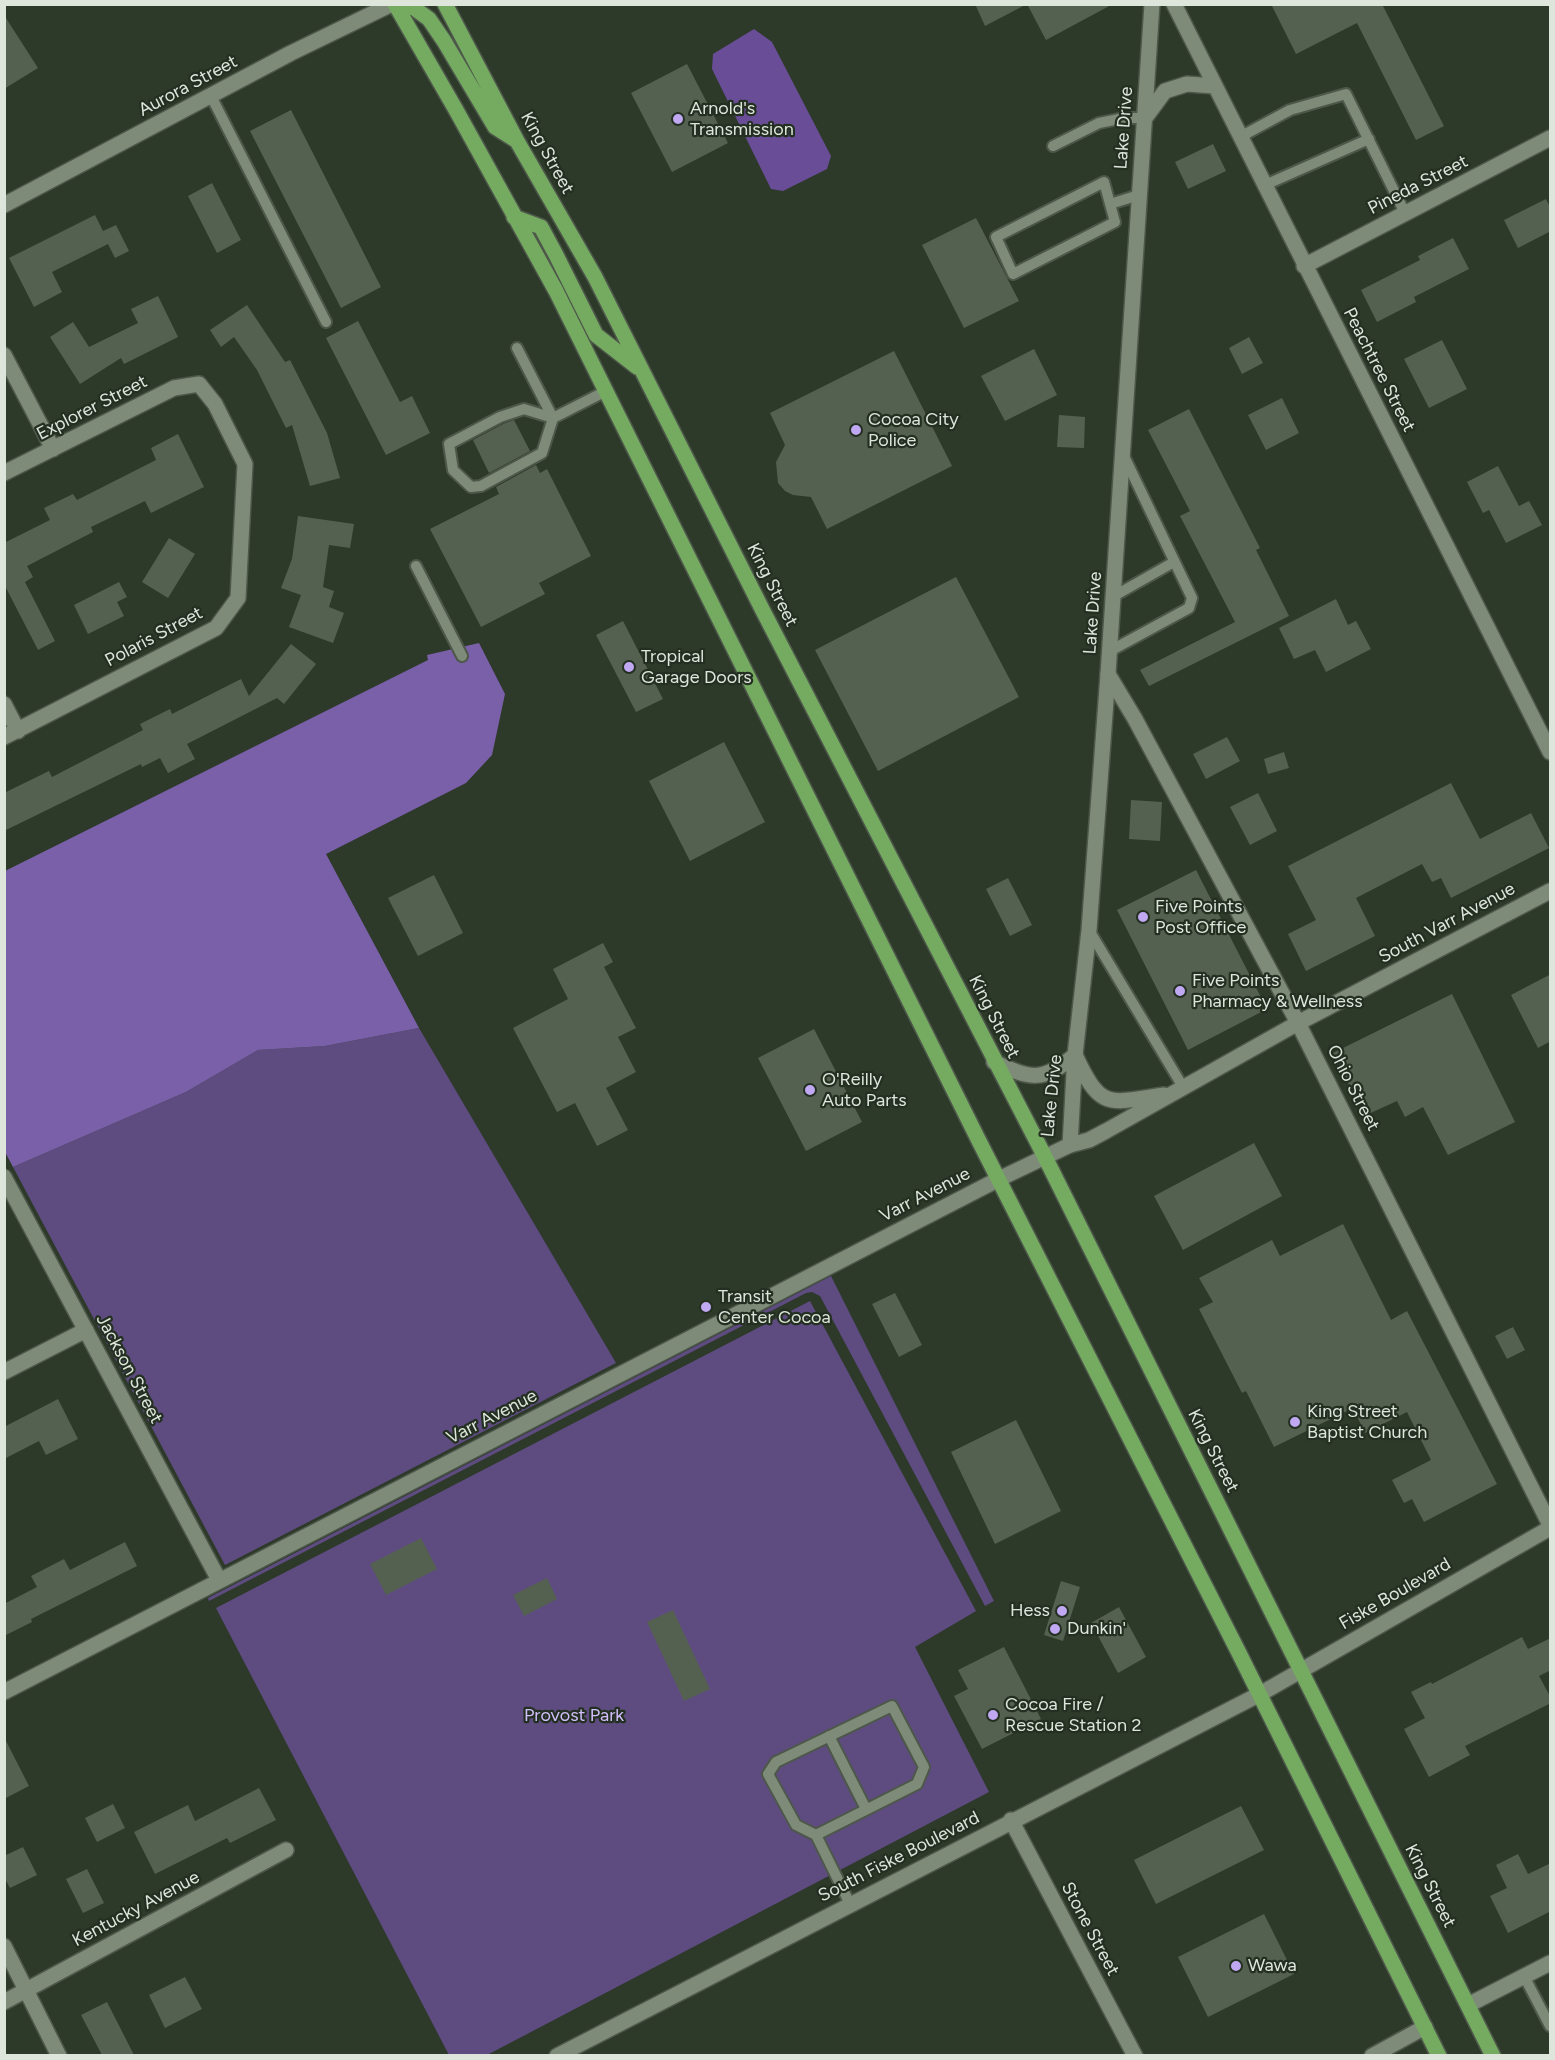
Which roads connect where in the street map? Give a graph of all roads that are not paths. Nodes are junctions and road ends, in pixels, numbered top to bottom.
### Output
1 (395, 4) edge
2 (445, 4) edge
3 (1152, 4) edge
4 (1174, 4) edge
5 (1214, 86) junction
6 (211, 96) junction
7 (1145, 118) junction
8 (1240, 137) junction
9 (1551, 138) edge
10 (1369, 139) junction
11 (517, 141) junction
12 (1053, 146) dead end
13 (1265, 185) junction
14 (1138, 195) junction
15 (1110, 204) junction
16 (4, 205) edge
17 (1405, 213) junction
18 (514, 217) junction
19 (1304, 266) junction
20 (326, 322) dead end
21 (517, 348) dead end
22 (4, 355) edge
23 (640, 369) junction
24 (199, 384) joint
25 (606, 391) junction
26 (553, 418) junction
27 (53, 449) junction
28 (1123, 454) junction
29 (4, 473) edge
30 (1174, 561) junction
31 (416, 566) dead end
32 (1114, 596) junction
33 (1110, 651) junction
34 (462, 656) dead end
35 (1108, 674) junction
36 (4, 704) edge
37 (11, 734) edge
38 (1551, 752) edge
39 (1551, 891) edge
40 (1089, 930) junction
41 (1298, 1023) junction
42 (1075, 1055) junction
43 (994, 1062) junction
44 (1178, 1090) junction
45 (1070, 1145) junction
46 (1045, 1157) junction
47 (4, 1177) edge
48 (999, 1179) junction
49 (86, 1330) junction
50 (4, 1372) edge
51 (1551, 1526) edge
52 (219, 1580) junction
53 (1300, 1670) junction
54 (4, 1692) edge
55 (1260, 1694) junction
56 (829, 1736) junction
57 (866, 1809) junction
58 (1011, 1820) junction
59 (816, 1835) junction
60 (286, 1851) dead end
61 (850, 1904) junction
62 (4, 1946) edge
63 (1551, 1963) edge
64 (1524, 1976) junction
65 (27, 1990) junction
66 (4, 2002) edge
67 (1468, 2005) junction
68 (1551, 2026) edge
69 (1425, 2027) junction
70 (59, 2055) edge
71 (557, 2055) edge
72 (1135, 2055) edge
73 (1372, 2055) edge
74 (1439, 2055) edge
75 (1493, 2055) edge

1 - 6 street, Aurora Street
1 - 11 main road
1 - 18 main road
2 - 11 main road, King Street
3 - 7 street, Lake Drive
4 - 5 street, Peachtree Street
5 - 7 street
5 - 8 street, Peachtree Street
6 - 16 street, Aurora Street
6 - 20 lane
7 - 12 lane
7 - 14 street, Lake Drive
8 - 10 lane
8 - 13 street, Peachtree Street
9 - 17 street, Pineda Street
10 - 13 lane
10 - 17 lane
11 - 23 main road, King Street
13 - 19 street, Peachtree Street
14 - 15 lane
14 - 28 street, Lake Drive
15 - 15 lane
17 - 19 street, Pineda Street
18 - 23 main road
18 - 25 main road
19 - 38 street, Peachtree Street
21 - 26 lane
22 - 27 street
23 - 43 main road, King Street
24 - 27 street, Explorer Street
24 - 37 street, Polaris Street
25 - 26 lane
25 - 48 main road
26 - 26 lane
27 - 29 street, Explorer Street
28 - 30 lane
28 - 32 street, Lake Drive
30 - 32 lane
30 - 33 lane
31 - 34 lane
32 - 33 street, Lake Drive
33 - 35 street, Lake Drive
35 - 40 street, Lake Drive
35 - 41 street, Ohio Street
36 - 37 street
39 - 41 street, South Varr Avenue
40 - 42 street, Lake Drive
40 - 44 lane
41 - 44 street, South Varr Avenue
41 - 51 street, Ohio Street
42 - 43 street
42 - 44 street
42 - 45 street, Lake Drive
43 - 46 main road, King Street
44 - 45 street
45 - 46 street, Lake Drive
46 - 48 street, Lake Drive
46 - 53 main road, King Street
47 - 49 street, Jackson Street
48 - 52 street, Varr Avenue
48 - 55 main road
49 - 50 street
49 - 52 street, Jackson Street
51 - 53 street, Fiske Boulevard
52 - 54 street, Varr Avenue
53 - 55 street, Fiske Boulevard
53 - 67 main road, King Street
55 - 58 street, South Fiske Boulevard
55 - 69 main road
56 - 57 lane
56 - 57 lane
56 - 59 lane
57 - 59 lane
58 - 61 street, South Fiske Boulevard
58 - 72 street, Stone Street
59 - 61 lane
60 - 65 street, Kentucky Avenue
61 - 71 street, South Fiske Boulevard
62 - 65 street
63 - 64 street
64 - 67 street
64 - 68 lane
65 - 66 street, Kentucky Avenue
65 - 70 street
67 - 75 main road, King Street
69 - 73 street
69 - 74 main road

